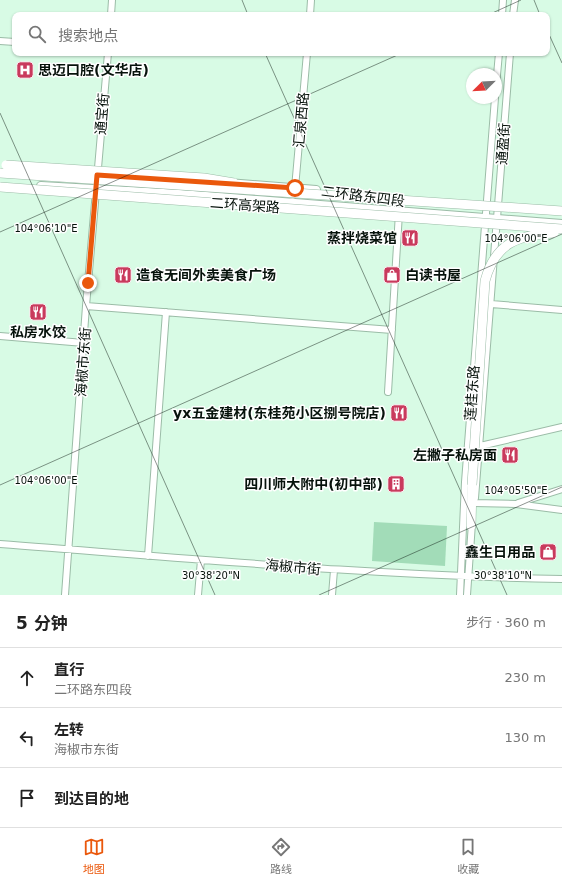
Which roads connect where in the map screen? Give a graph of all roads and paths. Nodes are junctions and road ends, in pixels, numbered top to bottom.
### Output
1 (112, 0) edge
2 (311, 0) edge
3 (503, 0) edge
4 (515, 0) edge
5 (111, 12) edge
6 (310, 12) edge
7 (502, 12) edge
8 (513, 12) edge
9 (0, 41) edge
10 (12, 42) edge
11 (108, 56) edge
12 (307, 56) edge
13 (499, 56) edge
14 (510, 56) edge
15 (498, 68) edge
16 (495, 104) edge
17 (1, 168) edge
18 (97, 175) junction
19 (0, 183) edge
20 (0, 187) edge
21 (10, 188) junction
22 (96, 189) junction
23 (294, 190) junction
24 (293, 203) junction
25 (486, 210) junction
26 (400, 211) junction
27 (498, 211) junction
28 (562, 211) edge
29 (562, 215) edge
30 (485, 219) junction
31 (497, 220) junction
32 (562, 224) edge
33 (562, 229) edge
34 (562, 232) edge
35 (491, 304) junction
36 (86, 306) junction
37 (562, 310) edge
38 (166, 312) junction
39 (392, 330) junction
40 (0, 336) edge
41 (84, 343) junction
42 (388, 392) dead end
43 (562, 428) edge
44 (480, 446) junction
45 (562, 489) edge
46 (474, 504) junction
47 (516, 504) junction
48 (562, 510) edge
49 (471, 526) junction
50 (0, 544) edge
51 (70, 549) junction
52 (148, 556) junction
53 (201, 560) junction
54 (334, 570) junction
55 (464, 577) junction
56 (562, 579) edge
57 (65, 595) edge
58 (198, 595) edge
59 (332, 595) edge
60 (460, 595) edge
61 (467, 595) edge

1 - 5 street
2 - 6 street
3 - 7 street
4 - 8 street
9 - 10 street
11 - 18 street, 通宝街
12 - 23 street, 汇泉西路
13 - 15 street
14 - 27 street, 通盈街
16 - 25 street, 通盈街
17 - 18 main road, 二环路东四段
17 - 23 highway, 二环高架路, bridge
18 - 22 street, 海椒市东街
18 - 23 main road, 二环路东四段
19 - 22 main road, 二环路东四段
20 - 21 highway, 二环高架路, bridge
21 - 24 highway, bridge
21 - 33 highway, 二环高架路, bridge
22 - 24 main road, 二环路东四段
22 - 36 street, 海椒市东街
23 - 25 main road, 二环路东四段
23 - 28 highway, 二环高架路, bridge
24 - 26 main road, 二环路东四段
25 - 27 main road, 二环路东四段
25 - 30 street, 莲桂东路
26 - 30 main road, 二环路东四段
26 - 39 street
27 - 29 main road, 二环路东四段
27 - 31 street, 莲桂东路
30 - 31 main road, 二环路东四段
30 - 55 street, 莲桂东路
31 - 32 main road, 二环路东四段
31 - 35 street, 莲桂东路
34 - 49 highway, bridge
35 - 37 street
35 - 44 street, 莲桂东路
36 - 38 street
36 - 41 street, 海椒市东街
38 - 39 street
38 - 52 street
39 - 42 street
40 - 41 street
41 - 51 street, 海椒市东街
43 - 44 street
44 - 46 street, 莲桂东路
45 - 47 street
46 - 47 street
46 - 49 street, 莲桂东路
47 - 48 street
49 - 55 street, 莲桂东路
50 - 51 street, 海椒市街
51 - 52 street, 海椒市街
51 - 57 street, 海椒市东街
52 - 53 street, 海椒市街
53 - 54 street, 海椒市街
53 - 58 street
54 - 55 street, 海椒市街
54 - 59 street
55 - 56 street, 海椒市街
55 - 60 street
55 - 61 street

